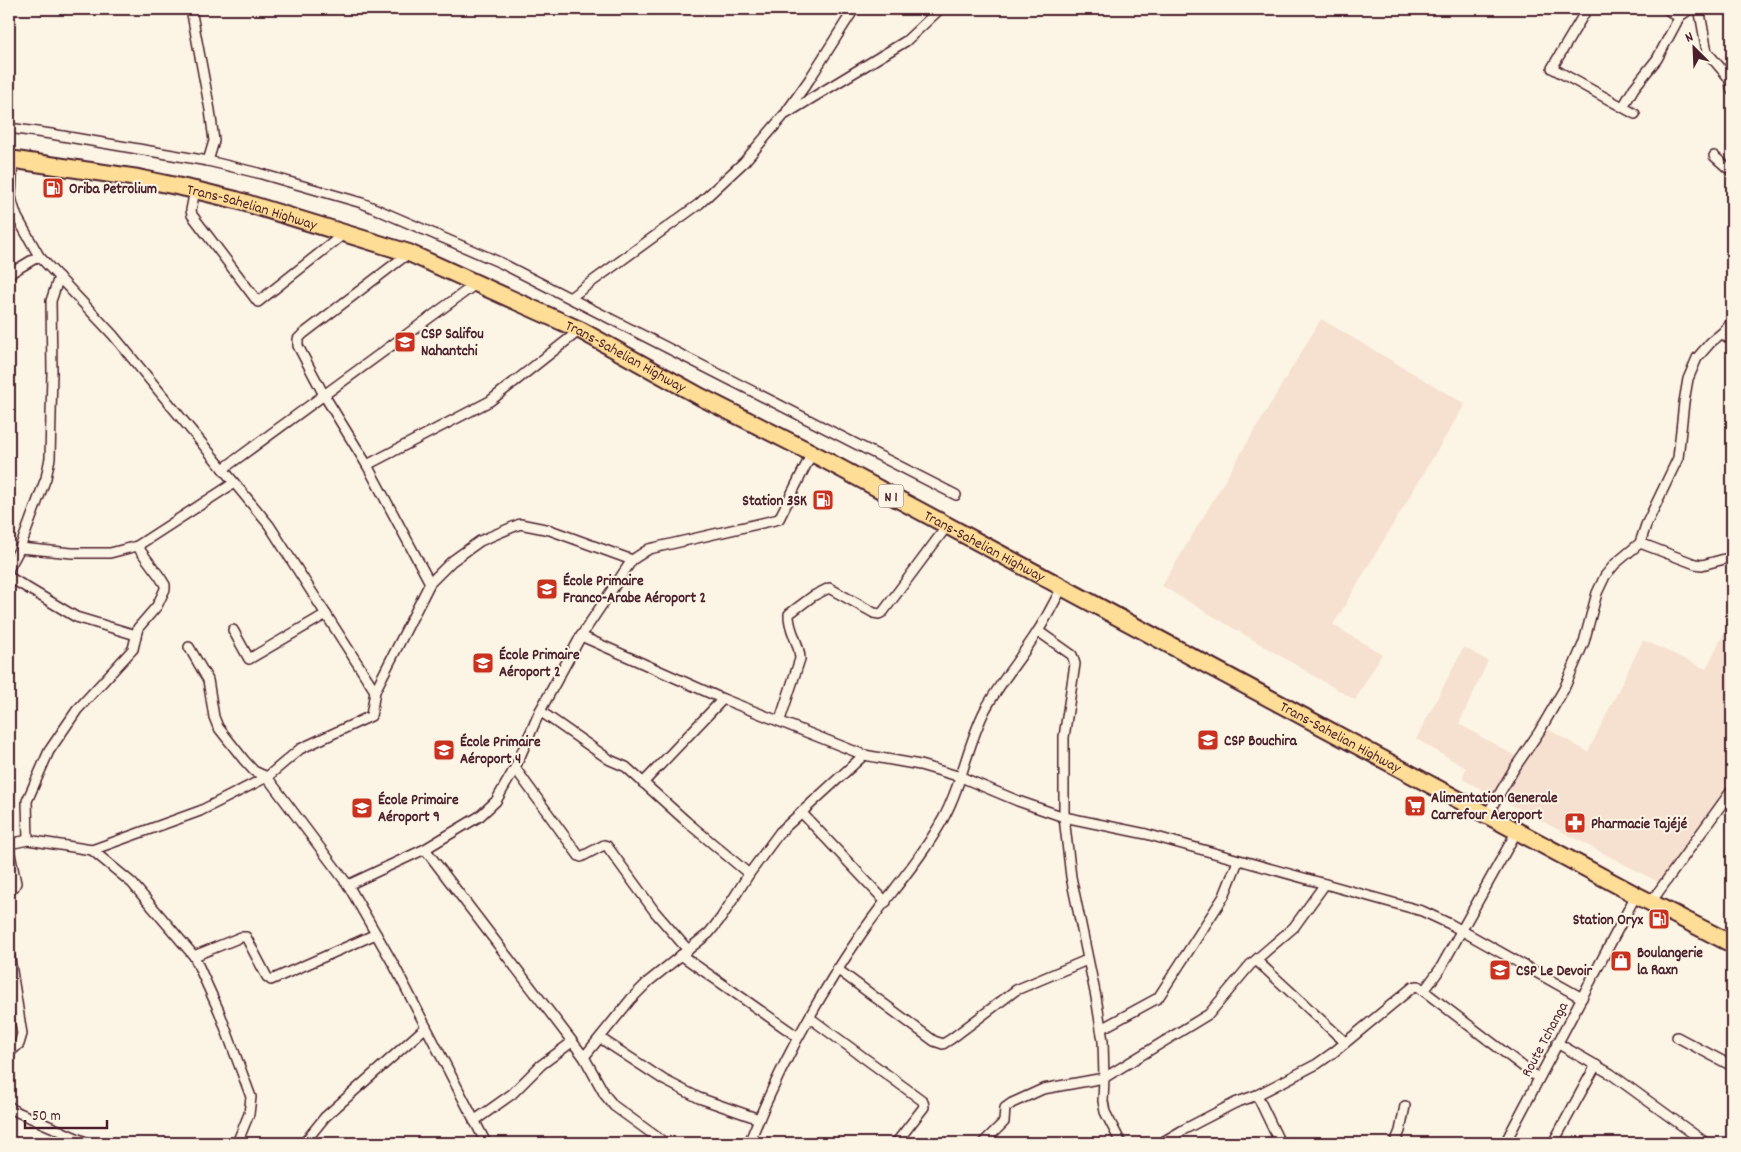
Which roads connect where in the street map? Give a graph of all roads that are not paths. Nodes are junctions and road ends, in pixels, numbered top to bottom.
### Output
1 (191, 9) edge
2 (854, 9) edge
3 (940, 9) edge
4 (1587, 9) edge
5 (1668, 9) edge
6 (1680, 16) junction
7 (1732, 91) edge
8 (1623, 107) junction
9 (1635, 114) dead end
10 (784, 115) junction
11 (9, 128) edge
12 (1714, 156) dead end
13 (11, 159) edge
14 (208, 161) junction
15 (1732, 172) edge
16 (195, 190) junction
17 (344, 233) junction
18 (409, 252) junction
19 (39, 256) junction
20 (9, 274) edge
21 (59, 277) junction
22 (477, 282) junction
23 (571, 297) junction
24 (1732, 322) edge
25 (580, 330) junction
26 (1722, 333) junction
27 (1732, 341) edge
28 (324, 395) junction
29 (812, 453) junction
30 (367, 465) junction
31 (223, 469) junction
32 (234, 483) junction
33 (956, 495) dead end
34 (947, 526) junction
35 (1640, 542) junction
36 (137, 546) junction
37 (20, 548) junction
38 (1732, 557) edge
39 (632, 560) junction
40 (9, 568) edge
41 (9, 577) edge
42 (430, 583) junction
43 (1062, 588) junction
44 (326, 614) junction
45 (233, 630) dead end
46 (1038, 630) junction
47 (136, 635) junction
48 (581, 636) junction
49 (189, 647) dead end
50 (375, 691) junction
51 (723, 699) junction
52 (540, 710) junction
53 (780, 720) junction
54 (864, 755) junction
55 (515, 768) junction
56 (267, 777) junction
57 (961, 777) junction
58 (643, 783) junction
59 (1732, 790) edge
60 (801, 812) junction
61 (1487, 815) junction
62 (1064, 817) junction
63 (1517, 831) junction
64 (28, 840) junction
65 (9, 844) edge
66 (9, 849) edge
67 (425, 849) junction
68 (92, 850) junction
69 (1238, 861) junction
70 (749, 874) junction
71 (1325, 884) junction
72 (348, 885) junction
73 (9, 891) edge
74 (1644, 899) junction
75 (886, 902) junction
76 (1462, 931) junction
77 (376, 934) junction
78 (1732, 944) edge
79 (9, 952) edge
80 (685, 952) junction
81 (194, 956) junction
82 (1087, 960) junction
83 (1256, 960) junction
84 (837, 968) junction
85 (1424, 992) junction
86 (1582, 998) junction
87 (810, 1018) junction
88 (426, 1027) junction
89 (1101, 1028) junction
90 (1677, 1036) dead end
91 (798, 1037) junction
92 (600, 1038) junction
93 (572, 1042) junction
94 (1345, 1042) junction
95 (1557, 1043) junction
96 (9, 1054) edge
97 (584, 1057) junction
98 (1596, 1065) junction
99 (1732, 1066) edge
100 (1104, 1078) junction
101 (1538, 1078) junction
102 (1257, 1095) junction
103 (9, 1106) edge
104 (1405, 1106) dead end
105 (759, 1120) junction
106 (474, 1121) junction
107 (88, 1143) edge
108 (237, 1143) edge
109 (304, 1143) edge
110 (486, 1143) edge
111 (665, 1143) edge
112 (750, 1143) edge
113 (896, 1143) edge
114 (983, 1143) edge
115 (1121, 1143) edge
116 (1162, 1143) edge
117 (1280, 1143) edge
118 (1395, 1143) edge
119 (1505, 1143) edge
120 (1553, 1143) edge
121 (1706, 1143) edge

1 - 14 street
2 - 10 street
3 - 10 street
4 - 8 street
5 - 6 street
6 - 7 street
6 - 8 street
8 - 9 street
10 - 23 street
11 - 14 street
12 - 15 street
13 - 16 highway, Trans-Sahelian Highway / N 1
13 - 19 street
14 - 23 street
16 - 17 highway, Trans-Sahelian Highway / N 1
16 - 17 street
17 - 18 highway, Trans-Sahelian Highway / N 1
18 - 22 highway, Trans-Sahelian Highway / N 1
18 - 28 street
19 - 20 street
19 - 21 street
21 - 31 street
21 - 37 street
22 - 25 highway, Trans-Sahelian Highway / N 1
22 - 28 street
23 - 33 street
24 - 26 street
25 - 29 highway, Trans-Sahelian Highway / N 1
25 - 30 street
26 - 27 street
26 - 35 street
28 - 30 street
28 - 31 street
29 - 34 highway, Trans-Sahelian Highway / N 1
29 - 39 street
30 - 42 street
31 - 32 street
32 - 36 street
32 - 44 street
34 - 43 highway, Trans-Sahelian Highway / N 1
34 - 53 street
35 - 38 street
35 - 61 street
36 - 37 street
36 - 47 street
37 - 40 street
39 - 42 street
39 - 48 street
41 - 47 street
42 - 50 street
43 - 46 street
43 - 61 highway, Trans-Sahelian Highway / N 1
44 - 45 street
44 - 50 street
46 - 57 street
46 - 62 street
47 - 64 street
48 - 51 street
48 - 52 street
49 - 56 street
50 - 56 street
51 - 53 street
51 - 58 street
52 - 55 street
52 - 58 street
53 - 54 street
54 - 57 street
54 - 60 street
55 - 67 street
55 - 80 street
56 - 68 street
56 - 72 street
57 - 62 street
57 - 75 street
58 - 70 street
59 - 74 street, Route Tchanga
60 - 70 street
60 - 75 street
61 - 63 highway, Trans-Sahelian Highway / N 1
62 - 69 street
62 - 82 street
63 - 74 highway, Trans-Sahelian Highway / N 1
63 - 76 street
64 - 65 street
64 - 68 street
66 - 73 street
67 - 72 street
67 - 93 street
68 - 81 street
69 - 71 street
69 - 89 street
70 - 80 street
71 - 76 street
71 - 83 street
72 - 77 street
74 - 78 highway, Trans-Sahelian Highway / N 1
74 - 86 street, Route Tchanga
75 - 84 street
76 - 85 street
76 - 86 street
77 - 81 street
77 - 88 street
79 - 96 street
80 - 91 street
80 - 92 street
81 - 108 street
82 - 84 street
82 - 89 street
83 - 94 street
83 - 100 street
84 - 87 street
85 - 94 street
85 - 101 street
86 - 95 street, Route Tchanga
87 - 91 street
87 - 113 street
88 - 106 street
88 - 109 street
89 - 100 street
90 - 99 street
91 - 105 street
92 - 97 street
92 - 105 street
93 - 97 street
93 - 106 street
94 - 102 street
95 - 98 street
95 - 101 street, Route Tchanga
97 - 111 street
98 - 120 street
98 - 121 street
100 - 114 street
100 - 115 street
101 - 119 street, Route Tchanga
102 - 116 street
102 - 117 street
103 - 107 street
104 - 118 street
105 - 112 street
106 - 110 street

